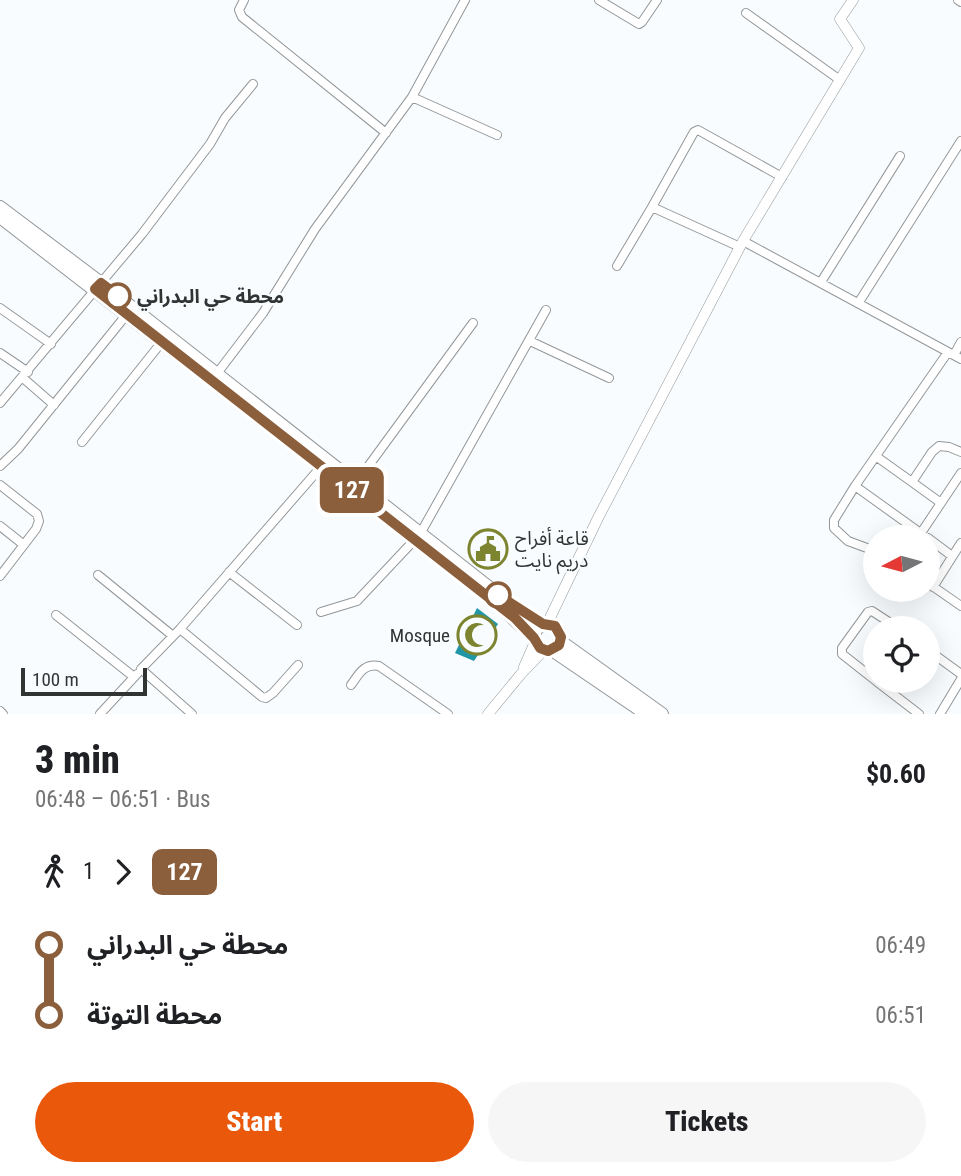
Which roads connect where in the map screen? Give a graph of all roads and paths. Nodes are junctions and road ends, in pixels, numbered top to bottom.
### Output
1 (244, 0) edge
2 (466, 0) edge
3 (599, 0) edge
4 (657, 0) edge
5 (853, 0) edge
6 (746, 13) dead end
7 (841, 80) junction
8 (253, 84) dead end
9 (412, 97) junction
10 (386, 133) junction
11 (497, 135) dead end
12 (961, 142) edge
13 (900, 156) dead end
14 (782, 177) junction
15 (652, 207) junction
16 (2, 216) edge
17 (742, 244) junction
18 (617, 266) dead end
19 (821, 282) junction
20 (98, 286) junction
21 (859, 302) junction
22 (0, 308) edge
23 (546, 310) dead end
24 (127, 314) junction
25 (473, 323) dead end
26 (530, 341) junction
27 (961, 342) edge
28 (161, 343) junction
29 (51, 344) junction
30 (0, 353) edge
31 (954, 355) edge
32 (25, 375) junction
33 (214, 377) junction
34 (609, 378) dead end
35 (1, 400) edge
36 (54, 405) junction
37 (82, 442) dead end
38 (961, 453) edge
39 (877, 457) junction
40 (324, 463) junction
41 (0, 466) edge
42 (961, 473) edge
43 (912, 482) junction
44 (356, 483) junction
45 (0, 485) edge
46 (855, 486) junction
47 (941, 503) junction
48 (910, 525) edge
49 (930, 525) edge
50 (0, 526) edge
51 (418, 537) junction
52 (961, 543) edge
53 (24, 545) junction
54 (863, 547) edge
55 (940, 547) edge
56 (952, 556) junction
57 (229, 572) junction
58 (940, 572) edge
59 (98, 575) dead end
60 (0, 576) edge
61 (940, 592) edge
62 (961, 606) edge
63 (321, 612) dead end
64 (56, 615) dead end
65 (863, 617) edge
66 (545, 624) junction
67 (297, 625) dead end
68 (180, 628) junction
69 (173, 636) junction
70 (545, 644) junction
71 (940, 660) edge
72 (298, 665) dead end
73 (141, 669) junction
74 (863, 670) edge
75 (134, 677) junction
76 (961, 677) edge
77 (351, 685) dead end
78 (892, 693) edge
79 (100, 714) edge
80 (192, 714) edge
81 (448, 714) edge
82 (488, 714) edge
83 (646, 714) edge
84 (662, 714) edge
85 (919, 714) edge
86 (940, 714) edge

1 - 10 street
2 - 9 street
3 - 4 street
5 - 7 street
6 - 7 street
7 - 14 street
8 - 20 street
9 - 10 street
9 - 11 street
10 - 33 street
12 - 21 street
13 - 19 street
14 - 15 street
14 - 17 street
15 - 17 street
15 - 18 street
16 - 20 highway
17 - 19 street
17 - 66 street
19 - 21 street
20 - 24 highway
20 - 29 street
20 - 33 highway
21 - 31 street
22 - 29 street
23 - 26 street
24 - 28 highway
24 - 36 street
25 - 44 street
26 - 34 street
26 - 51 street
27 - 31 street
28 - 33 highway
28 - 37 street
29 - 32 street
30 - 32 street
31 - 39 street
32 - 35 street
32 - 36 street
33 - 40 highway
36 - 41 street
38 - 43 street
39 - 43 street
39 - 46 street
40 - 44 highway
40 - 51 highway
40 - 57 street
42 - 47 street
43 - 47 street
44 - 51 highway
45 - 53 street
46 - 48 street
46 - 54 street
47 - 49 street
50 - 53 street
51 - 63 street
51 - 66 highway
51 - 70 highway
52 - 56 street
53 - 60 street
55 - 56 street
56 - 58 street
57 - 67 street
57 - 68 street
59 - 69 street
61 - 62 street
64 - 75 street
65 - 74 street
66 - 70 highway
66 - 70 highway
68 - 69 street
68 - 72 street
69 - 73 street
70 - 82 street
70 - 83 highway
70 - 84 highway
71 - 76 street
73 - 75 street
73 - 80 street
75 - 79 street
76 - 86 street
77 - 81 street
78 - 85 street

